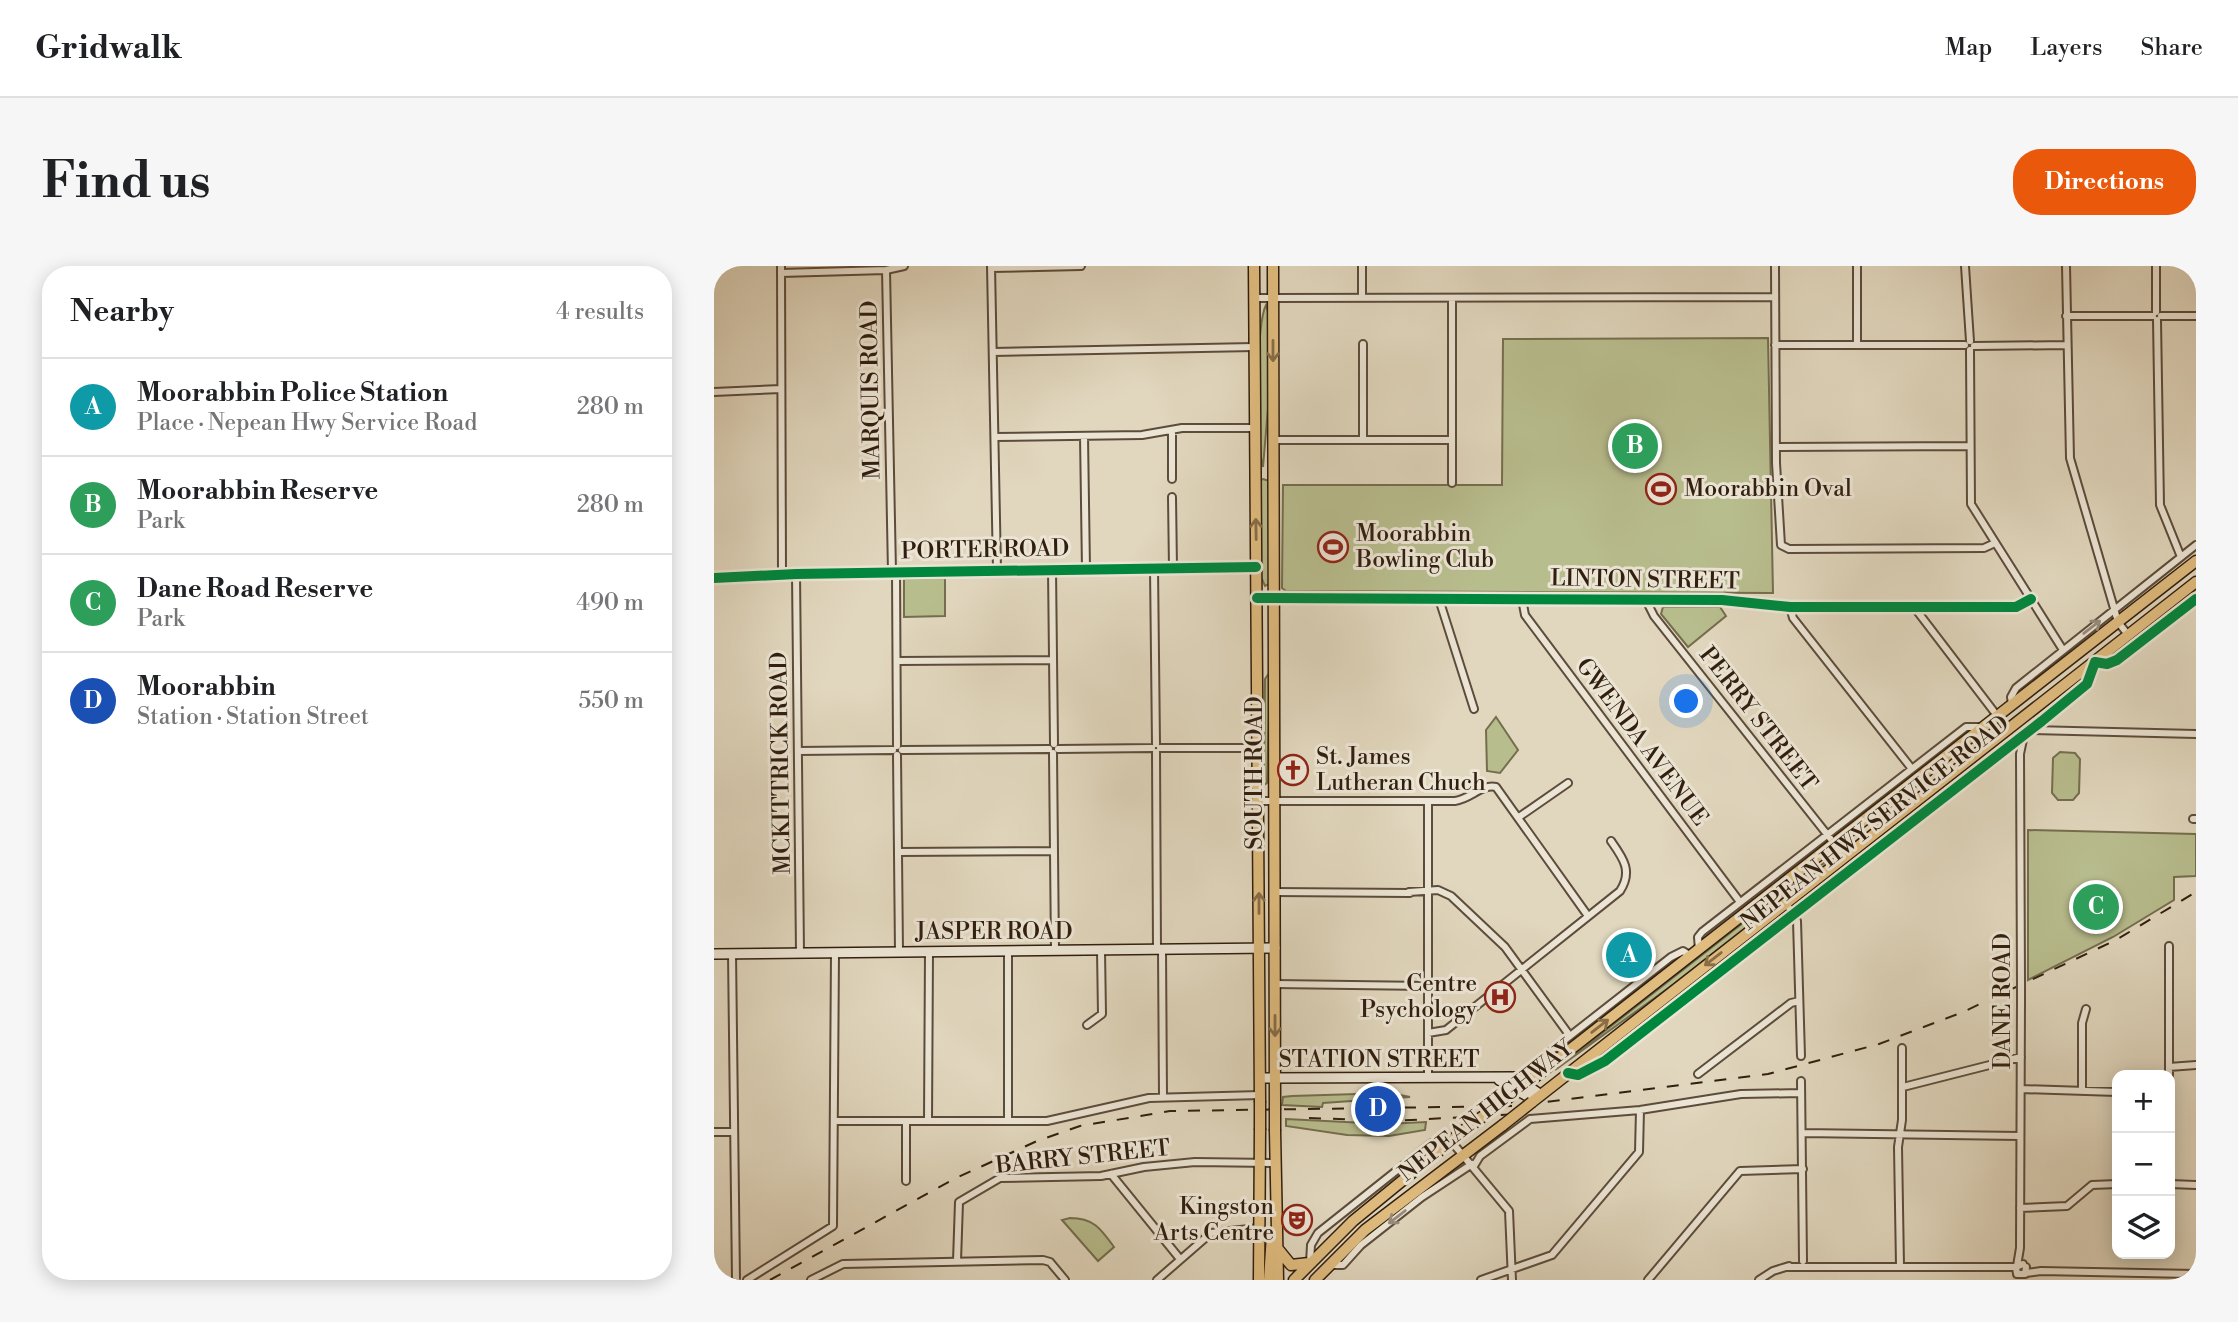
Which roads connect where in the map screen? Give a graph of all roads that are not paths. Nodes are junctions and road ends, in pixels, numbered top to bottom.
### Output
1 (904, 266) edge
2 (1081, 266) edge
3 (1254, 266) edge
4 (1273, 266) edge
5 (1362, 266) edge
6 (1775, 266) edge
7 (1857, 266) edge
8 (1965, 266) edge
9 (2066, 266) edge
10 (2156, 266) edge
11 (991, 267) edge
12 (780, 269) edge
13 (886, 270) junction
14 (1775, 297) junction
15 (1254, 298) junction
16 (1273, 298) junction
17 (1362, 298) junction
18 (1452, 298) junction
19 (2066, 316) junction
20 (2157, 316) junction
21 (2196, 316) edge
22 (1363, 344) dead end
23 (1775, 345) junction
24 (1857, 345) junction
25 (1970, 345) junction
26 (2067, 345) junction
27 (1254, 347) junction
28 (993, 352) junction
29 (781, 389) junction
30 (714, 392) edge
31 (1255, 428) junction
32 (1172, 430) junction
33 (1084, 436) junction
34 (995, 437) junction
35 (1273, 440) junction
36 (1363, 440) junction
37 (1452, 440) junction
38 (1970, 446) junction
39 (1776, 447) junction
40 (1255, 473) junction
41 (1273, 473) junction
42 (1172, 479) dead end
43 (1452, 483) dead end
44 (1172, 497) dead end
45 (1995, 543) junction
46 (2196, 545) edge
47 (2181, 557) junction
48 (2196, 561) edge
49 (1256, 567) junction
50 (1154, 568) junction
51 (1173, 568) junction
52 (1086, 569) junction
53 (997, 570) junction
54 (1052, 570) junction
55 (894, 572) junction
56 (782, 574) junction
57 (796, 574) junction
58 (714, 578) edge
59 (2196, 582) edge
60 (1257, 598) junction
61 (1274, 598) junction
62 (1439, 599) junction
63 (1522, 599) junction
64 (2031, 599) junction
65 (2196, 599) edge
66 (1647, 602) junction
67 (1790, 607) junction
68 (1914, 607) junction
69 (2115, 610) junction
70 (2119, 622) junction
71 (2129, 636) junction
72 (2063, 650) junction
73 (1053, 660) junction
74 (897, 661) junction
75 (2095, 662) junction
76 (1274, 669) junction
77 (1257, 676) junction
78 (2013, 706) junction
79 (1474, 709) dead end
80 (1998, 718) junction
81 (1985, 728) junction
82 (2008, 730) junction
83 (2027, 732) junction
84 (2196, 734) edge
85 (2014, 742) junction
86 (1990, 744) junction
87 (1156, 748) junction
88 (1258, 748) junction
89 (1053, 749) junction
90 (2005, 749) junction
91 (897, 750) junction
92 (798, 751) junction
93 (2020, 754) junction
94 (1912, 769) junction
95 (1568, 783) dead end
96 (1258, 801) junction
97 (1275, 801) junction
98 (1428, 801) junction
99 (1519, 817) junction
100 (1827, 834) junction
101 (1611, 841) dead end
102 (1835, 844) junction
103 (1054, 851) junction
104 (898, 852) junction
105 (1845, 857) junction
106 (1275, 892) junction
107 (1428, 892) junction
108 (1740, 902) junction
109 (1786, 903) junction
110 (1793, 912) junction
111 (1588, 916) junction
112 (2169, 946) dead end
113 (1259, 948) junction
114 (1275, 948) junction
115 (1159, 950) junction
116 (899, 951) junction
117 (1008, 951) junction
118 (1055, 951) junction
119 (1101, 951) junction
120 (800, 952) junction
121 (835, 952) junction
122 (929, 952) junction
123 (732, 953) junction
124 (1695, 953) junction
125 (714, 954) edge
126 (1520, 968) junction
127 (1688, 979) junction
128 (1275, 985) junction
129 (1428, 986) junction
130 (1688, 993) junction
131 (1799, 1001) junction
132 (2086, 1009) dead end
133 (1087, 1024) dead end
134 (1428, 1033) junction
135 (1570, 1036) junction
136 (1902, 1048) dead end
137 (1801, 1056) dead end
138 (2021, 1057) junction
139 (2196, 1065) edge
140 (1547, 1067) junction
141 (2169, 1067) joint
142 (1569, 1073) junction
143 (1698, 1074) dead end
144 (1260, 1079) junction
145 (1275, 1079) junction
146 (1428, 1079) junction
147 (1558, 1081) junction
148 (1801, 1081) dead end
149 (1523, 1086) junction
150 (1903, 1087) junction
151 (2021, 1089) junction
152 (2082, 1091) junction
153 (2112, 1091) edge
154 (1801, 1093) junction
155 (1163, 1096) junction
156 (1257, 1097) junction
157 (1536, 1099) junction
158 (1640, 1110) junction
159 (834, 1121) junction
160 (906, 1121) junction
161 (928, 1121) junction
162 (1008, 1121) junction
163 (714, 1132) edge
164 (734, 1132) junction
165 (1802, 1133) junction
166 (1900, 1134) junction
167 (2020, 1136) junction
168 (1452, 1139) junction
169 (1464, 1153) junction
170 (1260, 1163) junction
171 (1276, 1163) junction
172 (1473, 1165) junction
173 (1803, 1169) junction
174 (1449, 1171) junction
175 (1111, 1174) junction
176 (1386, 1178) junction
177 (906, 1181) dead end
178 (2112, 1184) edge
179 (2175, 1184) edge
180 (2196, 1185) edge
181 (1386, 1193) junction
182 (2020, 1208) junction
183 (1276, 1216) junction
184 (1259, 1228) junction
185 (1277, 1249) junction
186 (1180, 1259) junction
187 (957, 1262) junction
188 (1310, 1263) junction
189 (1806, 1263) junction
190 (1900, 1266) junction
191 (1512, 1269) junction
192 (2021, 1272) edge
193 (2196, 1274) edge
194 (736, 1280) edge
195 (747, 1280) edge
196 (811, 1280) edge
197 (1065, 1280) edge
198 (1157, 1280) edge
199 (1259, 1280) edge
200 (1269, 1280) edge
201 (1278, 1280) edge
202 (1294, 1280) edge
203 (1315, 1280) edge
204 (1481, 1280) edge
205 (1512, 1280) edge
206 (1648, 1280) edge
207 (1759, 1280) edge

1 - 13 street
2 - 11 street
3 - 15 highway, SOUTH ROAD
4 - 16 highway, SOUTH ROAD
5 - 17 street
6 - 14 street
7 - 24 street
8 - 25 street
9 - 19 street
10 - 20 street
11 - 28 street
12 - 13 street, MARQUIS ROAD
12 - 29 street
13 - 55 street, MARQUIS ROAD
14 - 18 street
14 - 23 street
15 - 16 street
15 - 27 highway, SOUTH ROAD
16 - 17 street
16 -> 35 highway, SOUTH ROAD
17 - 18 street
18 - 37 street
19 - 20 street
19 - 26 street
20 - 21 street
20 - 47 street
22 - 36 street
23 - 24 street
23 - 39 street
24 - 25 street
25 - 26 street
25 - 38 street
26 - 69 street
27 - 28 street
27 - 31 highway, SOUTH ROAD
28 - 34 street
29 - 30 street
29 - 56 street
31 - 32 street
31 - 40 highway, SOUTH ROAD
32 - 33 street
32 - 42 street
33 - 34 street
33 - 52 street
34 - 53 street
35 - 36 street
35 - 41 highway, SOUTH ROAD
36 - 37 street
37 - 43 street
38 - 39 street
38 - 45 street
39 - 45 street
40 - 41 highway
49 -> 40 highway, SOUTH ROAD
41 - 61 highway, SOUTH ROAD
44 - 51 street
45 - 64 street
46 - 47 street, NEPEAN HWY SERVICE ROAD
47 - 69 street, NEPEAN HWY SERVICE ROAD
48 - 70 highway, NEPEAN HIGHWAY
49 - 51 street, PORTER ROAD
49 - 60 highway, SOUTH ROAD
50 - 51 street, PORTER ROAD
50 - 52 street, PORTER ROAD
50 - 87 street
52 - 54 street, PORTER ROAD
53 - 54 street, PORTER ROAD
53 - 55 street, PORTER ROAD
54 - 73 street
55 - 57 street, PORTER ROAD
55 - 74 street, MARQUIS ROAD
56 - 57 street, PORTER ROAD
56 - 58 street, PORTER ROAD
57 - 92 street, MCKITTRICK ROAD
59 - 71 highway, NEPEAN HIGHWAY
60 - 61 street, LINTON STREET
60 - 77 highway, SOUTH ROAD
61 - 62 street, LINTON STREET
61 - 76 highway, SOUTH ROAD
62 - 63 street, LINTON STREET
62 - 79 street
63 - 66 street, LINTON STREET
63 - 108 street, GWENDA AVENUE
64 - 68 street, LINTON STREET
64 - 72 street
65 - 75 street
66 - 67 street, LINTON STREET
66 - 100 street, PERRY STREET
67 - 68 street, LINTON STREET
67 - 94 street
68 - 80 street
69 - 70 street
72 -> 69 street, NEPEAN HWY SERVICE ROAD
70 - 71 street
70 - 78 highway, NEPEAN HIGHWAY
71 - 75 highway, NEPEAN HIGHWAY
72 - 78 street, NEPEAN HWY SERVICE ROAD
73 - 74 street
73 - 89 street
74 - 91 street, MARQUIS ROAD
75 - 82 highway, NEPEAN HIGHWAY
75 - 83 street, NEPEAN HWY SERVICE ROAD
76 - 77 highway
76 - 97 highway, SOUTH ROAD
77 - 88 highway, SOUTH ROAD
78 - 80 highway, NEPEAN HIGHWAY
80 - 81 highway, NEPEAN HIGHWAY
80 - 82 street
81 - 94 street, NEPEAN HWY SERVICE ROAD
81 - 102 highway, NEPEAN HIGHWAY
82 - 86 highway, NEPEAN HIGHWAY
83 - 84 street
83 - 85 street, NEPEAN HWY SERVICE ROAD
83 - 93 street, DANE ROAD
85 - 90 street, NEPEAN HWY SERVICE ROAD
85 - 93 street, DANE ROAD
86 - 90 street, NEPEAN HWY SERVICE ROAD
86 - 105 highway, NEPEAN HIGHWAY
87 - 88 street
87 - 89 street
87 - 115 street
88 - 96 highway, SOUTH ROAD
89 - 91 street
89 - 103 street
90 - 110 street, NEPEAN HWY SERVICE ROAD
91 - 92 street
91 - 104 street, MARQUIS ROAD
92 - 120 street, MCKITTRICK ROAD
93 - 138 street, DANE ROAD, bridge
94 - 100 street, NEPEAN HWY SERVICE ROAD
95 - 99 street
96 - 97 street
113 -> 96 highway, SOUTH ROAD
97 - 98 street
97 - 106 highway, SOUTH ROAD
98 - 99 street
98 - 107 street
99 - 111 street
100 - 102 street, PERRY STREET
100 - 108 street, NEPEAN HWY SERVICE ROAD
101 - 111 street
102 - 105 street, PERRY STREET
102 - 124 highway, NEPEAN HIGHWAY
103 - 104 street
103 - 118 street
104 - 116 street, MARQUIS ROAD
105 - 109 highway, NEPEAN HIGHWAY
106 - 107 street
106 - 114 highway, SOUTH ROAD
107 - 126 street
107 - 129 street
108 - 124 street, NEPEAN HWY SERVICE ROAD
109 - 110 street
109 -> 127 highway, NEPEAN HIGHWAY
110 - 130 street, NEPEAN HWY SERVICE ROAD
110 - 131 street
111 - 126 street
112 - 141 street
113 - 114 main road, JASPER ROAD
113 - 115 main road, JASPER ROAD
113 - 144 highway, SOUTH ROAD
114 - 128 highway, SOUTH ROAD
115 - 119 main road, JASPER ROAD
115 - 155 street
116 - 121 main road, JASPER ROAD
116 - 122 main road, JASPER ROAD
117 - 118 main road, JASPER ROAD
117 - 122 main road, JASPER ROAD
117 - 162 street
118 - 119 main road, JASPER ROAD
119 - 133 street
120 - 121 main road, JASPER ROAD
120 - 123 main road, JASPER ROAD
121 - 159 street
122 - 161 street
123 - 125 main road, JASPER ROAD
123 - 164 street
124 - 135 street
140 -> 124 highway, NEPEAN HIGHWAY
126 - 134 street
126 - 135 street
127 - 130 street
127 - 142 highway, NEPEAN HIGHWAY
128 - 129 street
128 -> 145 highway, SOUTH ROAD
129 - 134 street
130 - 142 street, NEPEAN HWY SERVICE ROAD
131 - 137 street
131 - 143 street
132 - 152 street
134 - 146 street
135 - 140 street
136 - 150 street
138 - 150 street
138 - 151 street, DANE ROAD
139 - 141 street
140 - 147 highway
140 - 149 highway, NEPEAN HIGHWAY
142 - 147 highway, NEPEAN HIGHWAY
144 - 145 main road, STATION STREET
144 - 156 highway, SOUTH ROAD
145 - 146 main road, STATION STREET
145 - 171 highway, SOUTH ROAD, bridge
146 - 149 main road, STATION STREET
147 - 157 highway, NEPEAN HIGHWAY
148 - 154 street
149 - 157 main road
149 - 168 highway, NEPEAN HIGHWAY, bridge
150 - 166 street
151 - 152 street
151 - 167 street, DANE ROAD
152 - 153 street
154 - 158 street
154 - 165 street
155 - 156 street
155 - 162 street
156 - 170 highway, SOUTH ROAD, bridge
157 - 169 highway, NEPEAN HIGHWAY, bridge
158 - 172 street, NEPEAN HIGHWAY
158 - 191 street
159 - 160 street
159 - 195 street
160 - 161 street
160 - 177 street
161 - 162 street
163 - 164 street
164 - 194 street
165 - 166 street
165 - 173 street
166 - 167 street
166 - 190 street
167 - 182 street, DANE ROAD
168 - 169 street
168 - 176 street, NEPEAN HIGHWAY
168 - 181 highway, NEPEAN HIGHWAY
169 - 172 street
169 - 174 highway, NEPEAN HIGHWAY
170 - 171 street, BARRY STREET
170 - 175 street, BARRY STREET
170 - 184 highway, SOUTH ROAD
171 - 183 highway, SOUTH ROAD
172 - 174 street
172 - 191 street
173 - 189 street
173 - 206 street
174 -> 203 highway, NEPEAN HIGHWAY
175 - 186 street
175 - 187 street, BARRY STREET
176 - 181 street, NEPEAN HIGHWAY
176 - 188 street
178 - 182 street
179 - 180 street
181 - 188 highway, NEPEAN HIGHWAY
182 - 192 street, DANE ROAD
183 - 185 highway, SOUTH ROAD
183 - 200 highway
184 - 186 street
184 - 199 highway, SOUTH ROAD
185 - 188 highway
185 - 201 highway, SOUTH ROAD
186 - 198 street
187 - 196 street
187 - 197 street
188 - 202 highway, NEPEAN HIGHWAY
189 - 190 street
189 - 207 street
190 - 192 street
191 - 204 street
191 - 205 street
192 - 193 street

